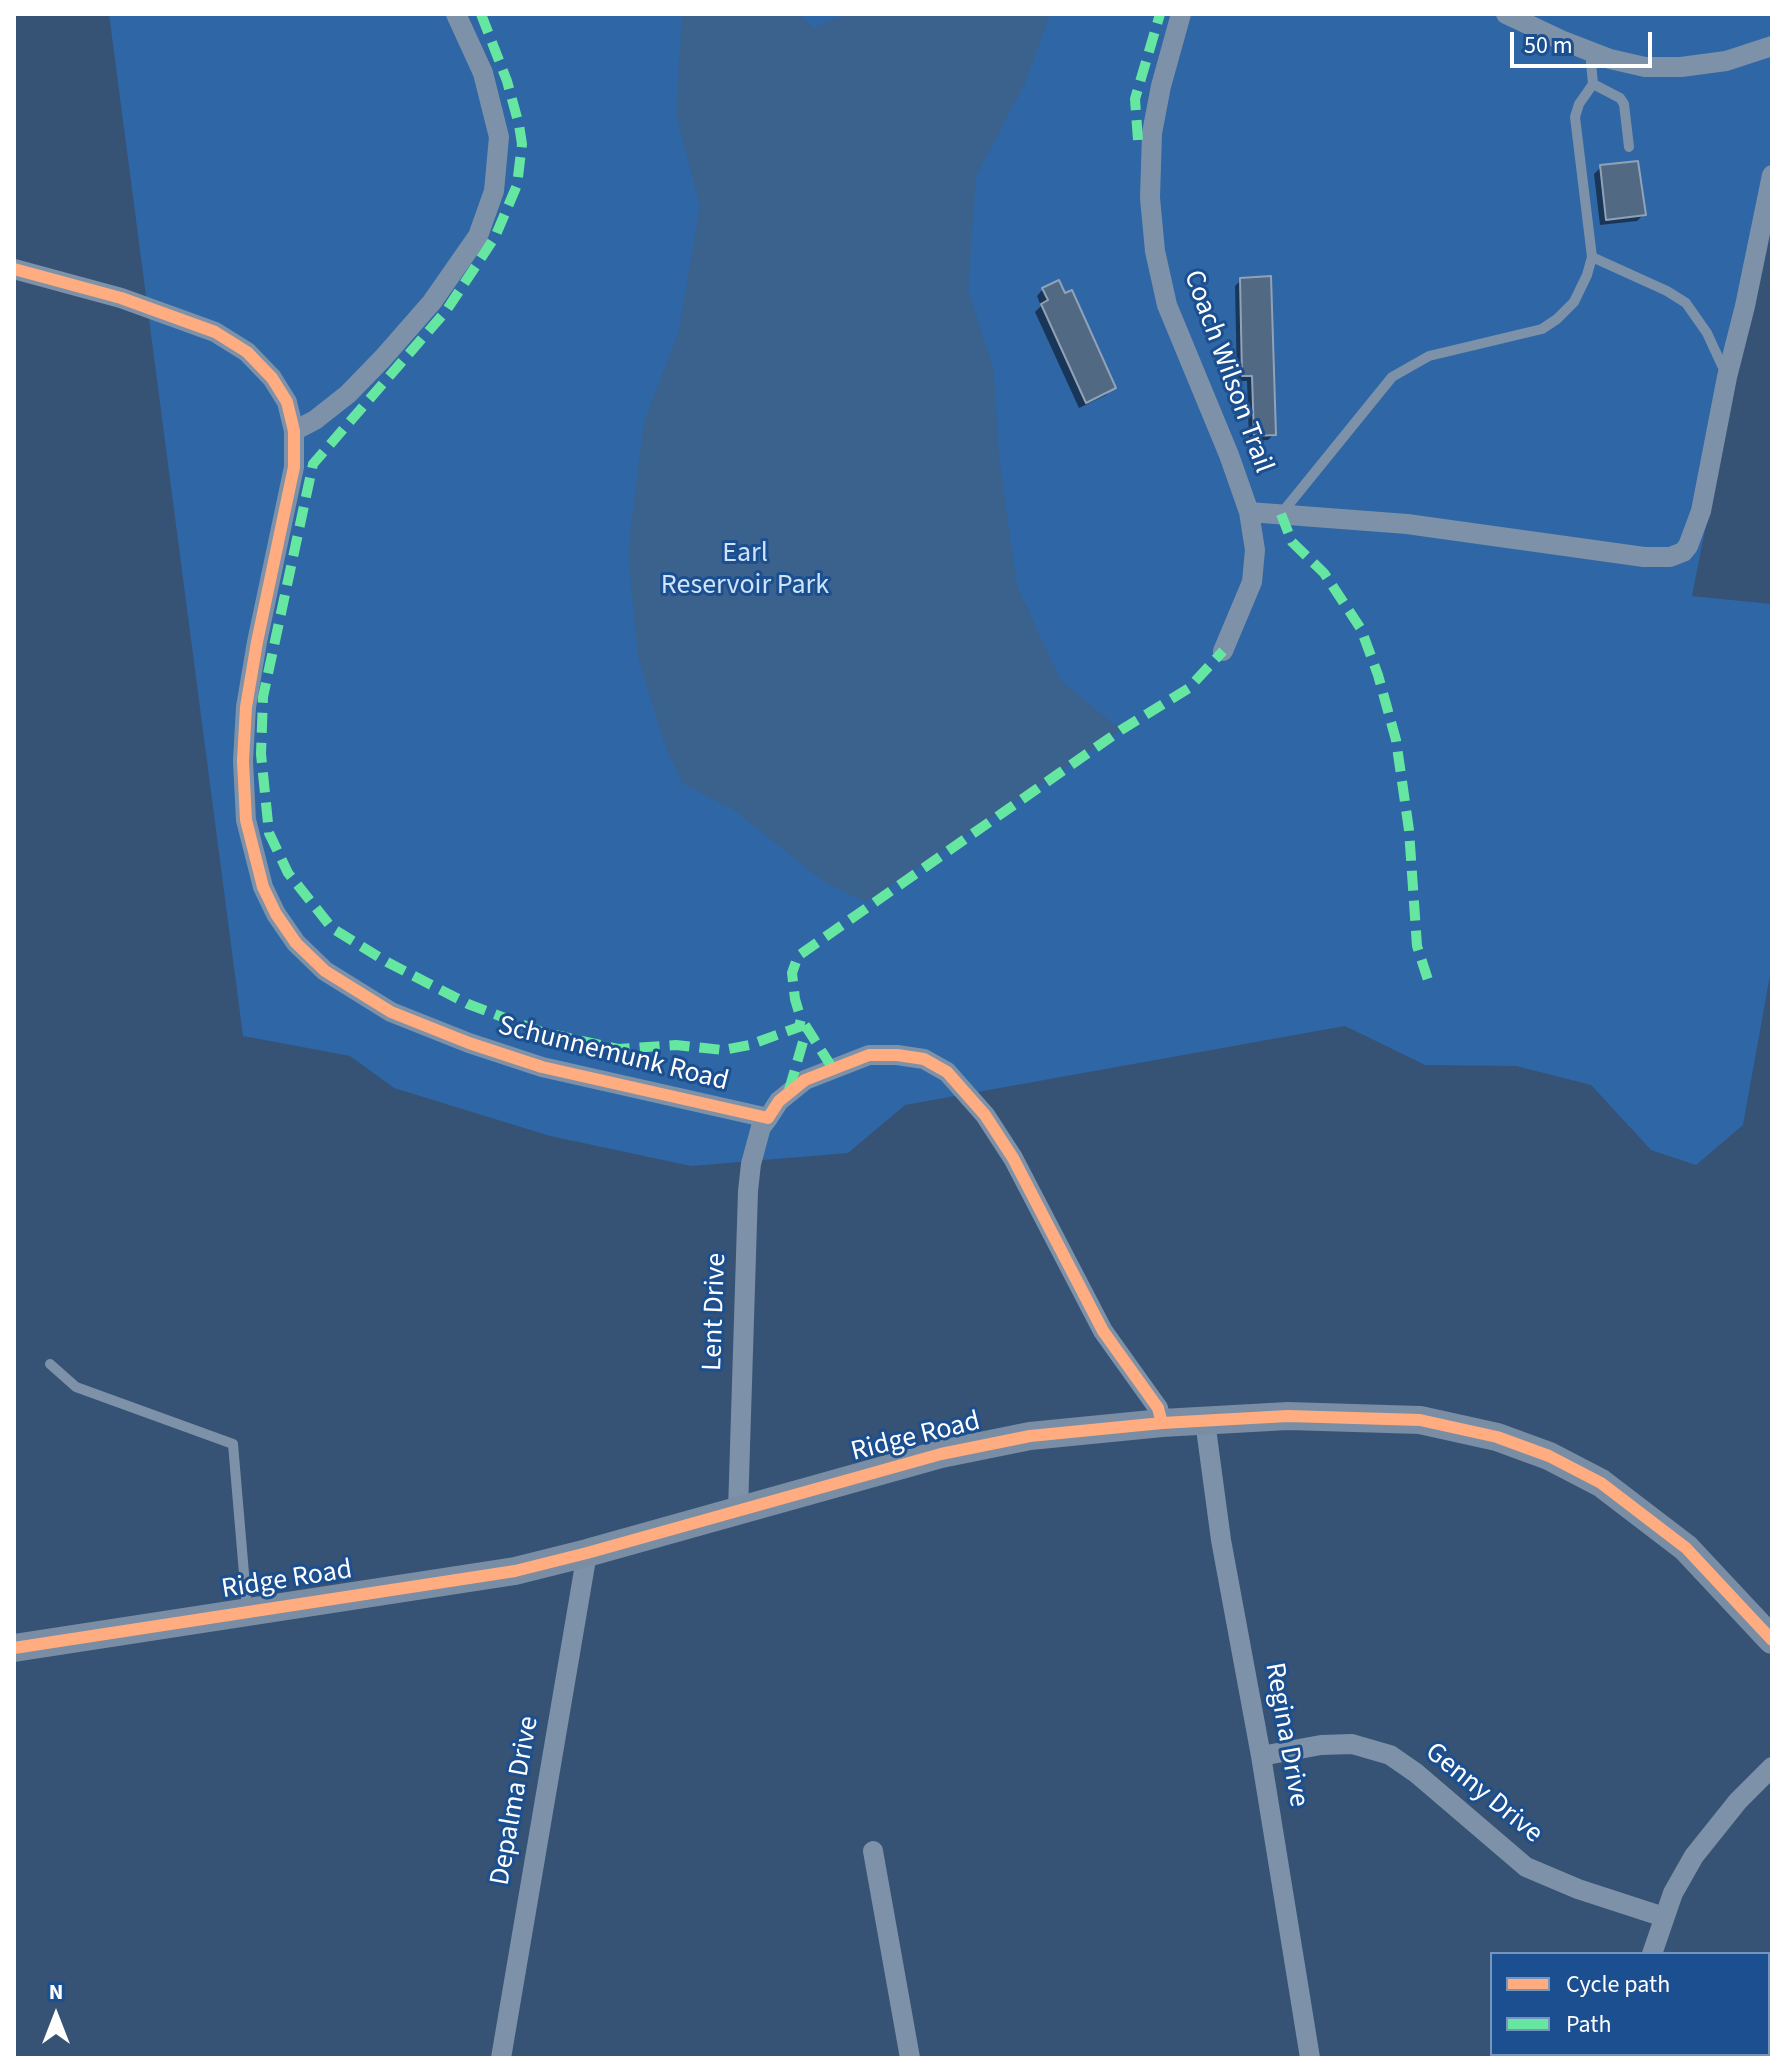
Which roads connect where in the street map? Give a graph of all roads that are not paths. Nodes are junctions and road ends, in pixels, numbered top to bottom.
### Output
1 (456, 14) edge
2 (1181, 14) edge
3 (1506, 14) edge
4 (1772, 46) edge
5 (1590, 51) junction
6 (1593, 84) junction
7 (1629, 147) dead end
8 (1772, 175) edge
9 (1592, 257) junction
10 (14, 269) edge
11 (1727, 377) junction
12 (294, 431) junction
13 (1249, 512) junction
14 (1281, 514) junction
15 (1223, 651) dead end
16 (768, 1118) junction
17 (50, 1364) dead end
18 (1205, 1421) junction
19 (1162, 1423) junction
20 (738, 1511) junction
21 (587, 1553) junction
22 (247, 1611) junction
23 (1772, 1640) edge
24 (14, 1648) edge
25 (1261, 1756) junction
26 (1772, 1767) edge
27 (873, 1851) dead end
28 (1664, 1917) junction
29 (1653, 1952) edge
30 (501, 2058) edge
31 (910, 2058) edge
32 (1310, 2058) edge

1 - 12 street
2 - 13 street, Coach Wilson Trail
3 - 5 street
4 - 5 street
5 - 6 lane
6 - 7 lane
6 - 9 lane
8 - 11 street
9 - 11 lane
9 - 14 lane
10 - 12 street, Schunnemunk Road
11 - 14 street
12 - 16 street, Schunnemunk Road
13 - 14 street
13 - 15 street, Coach Wilson Trail
16 - 19 street
16 - 20 street, Lent Drive
17 - 22 lane
18 - 19 street, Ridge Road
18 - 23 street, Ridge Road
18 - 25 street, Regina Drive
19 - 20 street, Ridge Road
20 - 21 street, Ridge Road
21 - 22 street, Ridge Road
21 - 30 street, Depalma Drive
22 - 24 street, Ridge Road
25 - 28 street, Genny Drive
25 - 32 street, Regina Drive
26 - 28 street
27 - 31 street
28 - 29 street

